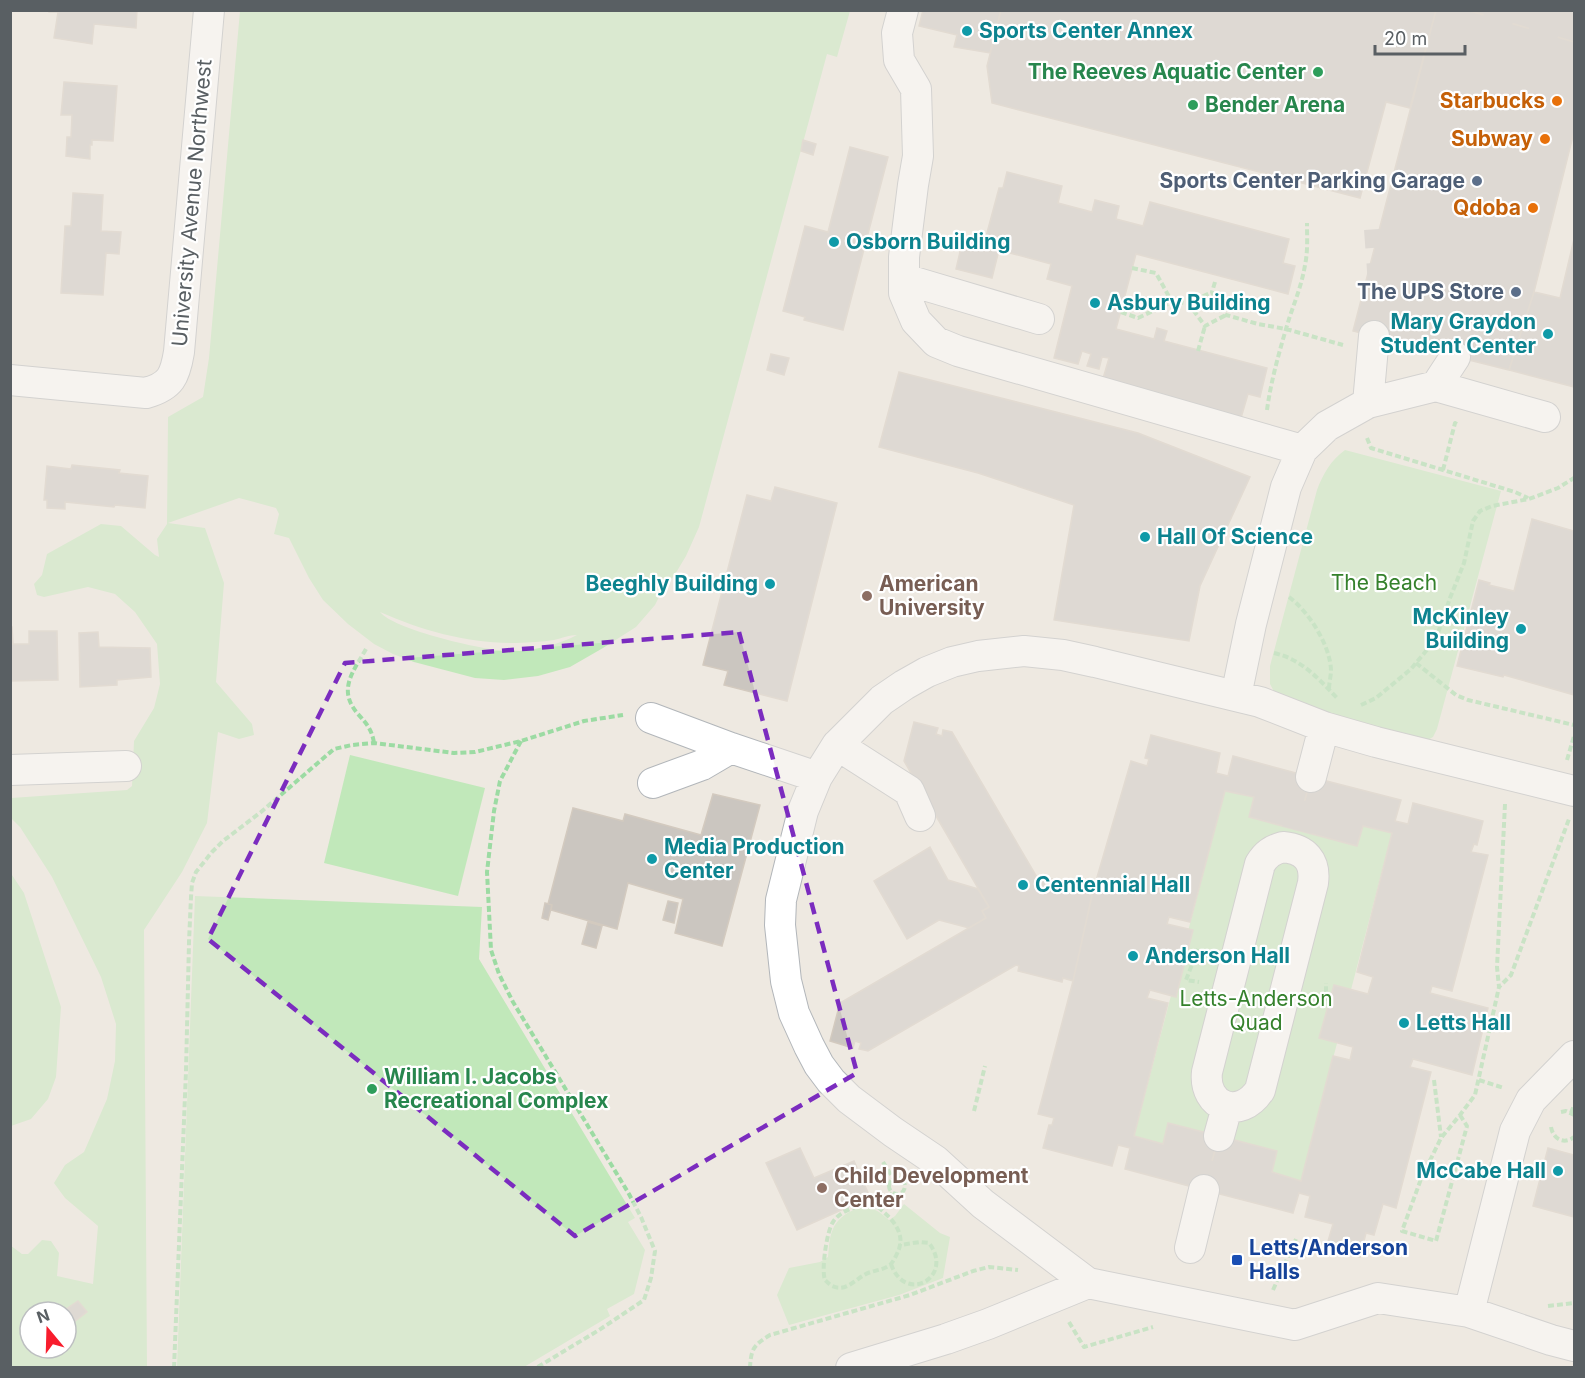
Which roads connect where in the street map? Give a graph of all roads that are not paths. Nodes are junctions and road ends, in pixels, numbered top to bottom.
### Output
1 (209, 10) edge
2 (903, 10) edge
3 (904, 279) junction
4 (1040, 319) dead end
5 (1363, 343) tunnel mouth
6 (1455, 357) tunnel mouth
7 (10, 380) edge
8 (1436, 386) junction
9 (1368, 403) junction
10 (1545, 417) dead end
11 (1302, 450) junction
12 (1236, 696) junction
13 (651, 718) road end
14 (1324, 727) junction
15 (837, 745) junction
16 (731, 748) junction
17 (126, 766) dead end
18 (10, 770) edge
19 (817, 777) junction
20 (1311, 777) tunnel mouth
21 (653, 783) dead end
22 (1573, 802) edge
23 (920, 816) dead end
24 (1575, 1056) edge
25 (1227, 1107) junction
26 (1219, 1137) tunnel mouth
27 (1204, 1190) tunnel mouth
28 (1190, 1248) dead end
29 (1088, 1283) junction
30 (1469, 1312) junction
31 (946, 1339) junction
32 (1563, 1343) edge
33 (851, 1368) edge
34 (931, 1368) edge
35 (1569, 1368) edge

1 - 7 street, University Avenue Northwest
2 - 3 street
3 - 4 street
3 - 11 street
5 - 9 street
6 - 8 street
8 - 9 street
8 - 10 street
9 - 11 street
11 - 12 street
12 - 14 street
12 - 15 street
13 - 16 street
14 - 20 street
14 - 22 street
15 - 19 street
15 - 23 street
16 - 19 street
16 - 21 street
17 - 18 street
19 - 29 street
24 - 30 street
25 - 25 street
25 - 26 street
27 - 28 street
29 - 30 street
29 - 31 street
30 - 32 street
31 - 33 street
31 - 34 street
32 - 35 street

